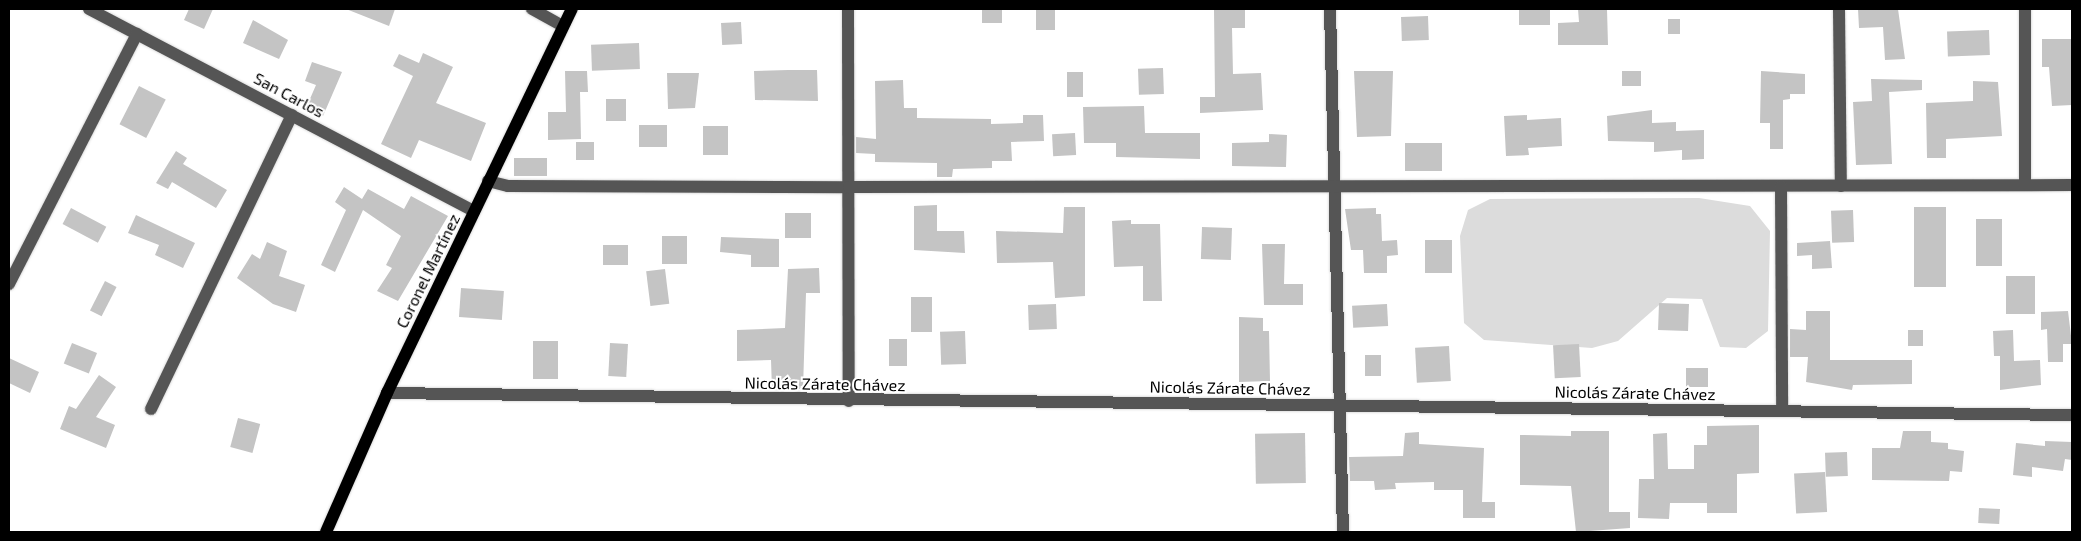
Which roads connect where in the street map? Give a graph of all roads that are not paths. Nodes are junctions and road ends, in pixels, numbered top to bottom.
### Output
1 (89, 9) edge
2 (532, 9) edge
3 (572, 9) edge
4 (848, 9) edge
5 (1330, 9) edge
6 (1839, 9) edge
7 (2025, 9) edge
8 (564, 26) junction
9 (137, 34) junction
10 (292, 115) junction
11 (488, 181) junction
12 (2072, 185) edge
13 (1781, 186) junction
14 (1841, 186) junction
15 (2025, 186) junction
16 (849, 187) junction
17 (1334, 188) junction
18 (474, 211) junction
19 (9, 284) edge
20 (387, 393) junction
21 (849, 401) junction
22 (1338, 405) junction
23 (151, 409) dead end
24 (1782, 411) junction
25 (2072, 415) edge
26 (326, 532) edge
27 (1343, 532) edge

1 - 9 street, San Carlos
2 - 8 street
3 - 8 main road, Coronel Martínez
4 - 16 street
5 - 17 street
6 - 14 street
7 - 15 street
8 - 11 main road, Coronel Martínez
9 - 10 street, San Carlos
9 - 19 street
10 - 18 street, San Carlos
10 - 23 street
11 - 16 street
11 - 18 main road, Coronel Martínez
12 - 15 street
13 - 14 street
13 - 17 street
13 - 24 street
14 - 15 street
16 - 17 street
16 - 21 street
17 - 22 street
18 - 20 main road, Coronel Martínez
20 - 21 street, Nicolás Zárate Chávez
20 - 26 main road, Coronel Martínez
21 - 22 street, Nicolás Zárate Chávez
22 - 24 street, Nicolás Zárate Chávez
22 - 27 street
24 - 25 street, Nicolás Zárate Chávez

